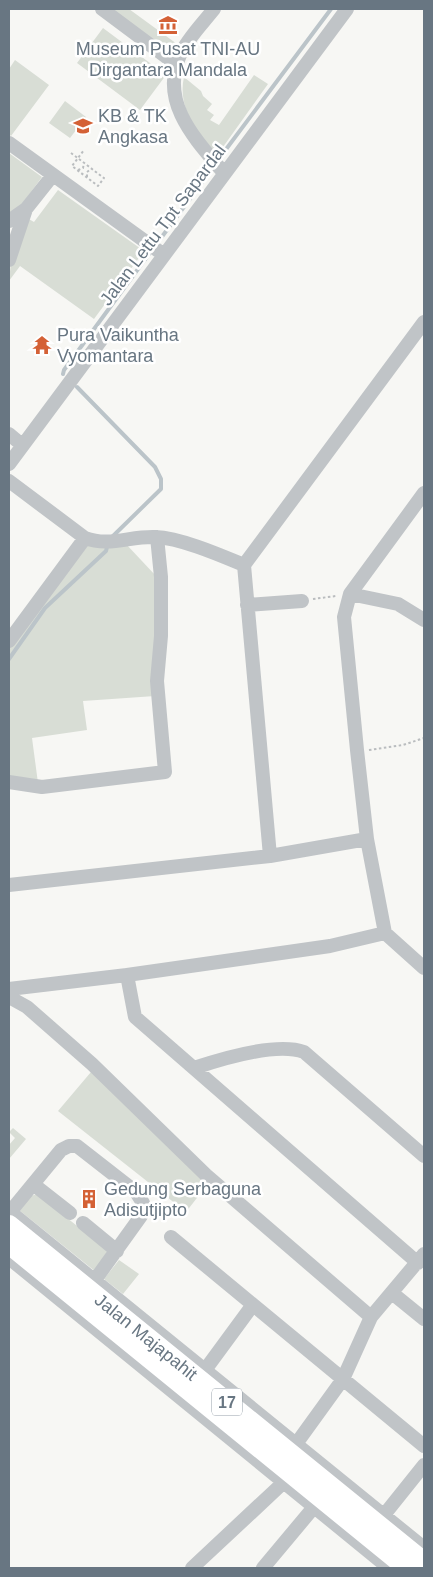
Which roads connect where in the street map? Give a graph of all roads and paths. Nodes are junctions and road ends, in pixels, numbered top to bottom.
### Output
1 (102, 9) edge
2 (214, 9) edge
3 (347, 9) edge
4 (177, 65) junction
5 (9, 143) edge
6 (84, 150) dead end
7 (71, 153) dead end
8 (78, 158) junction
9 (84, 162) junction
10 (93, 169) junction
11 (78, 170) junction
12 (224, 174) junction
13 (53, 175) junction
14 (87, 177) junction
15 (26, 208) junction
16 (9, 221) edge
17 (164, 255) junction
18 (9, 260) edge
19 (424, 322) edge
20 (9, 434) edge
21 (22, 445) junction
22 (9, 464) edge
23 (9, 481) edge
24 (424, 493) edge
25 (157, 537) junction
26 (86, 538) junction
27 (244, 565) junction
28 (350, 594) junction
29 (302, 601) dead end
30 (286, 603) junction
31 (247, 605) junction
32 (424, 620) edge
33 (9, 641) edge
34 (424, 738) edge
35 (357, 750) junction
36 (9, 782) edge
37 (367, 839) junction
38 (270, 856) junction
39 (9, 884) edge
40 (385, 933) junction
41 (424, 968) edge
42 (127, 976) junction
43 (9, 989) edge
44 (9, 997) edge
45 (194, 1068) junction
46 (424, 1156) edge
47 (34, 1184) junction
48 (70, 1214) dead end
49 (9, 1216) edge
50 (83, 1223) dead end
51 (171, 1237) dead end
52 (9, 1244) edge
53 (117, 1251) junction
54 (9, 1258) edge
55 (421, 1258) edge
56 (95, 1280) junction
57 (392, 1293) junction
58 (252, 1306) junction
59 (371, 1317) junction
60 (424, 1319) edge
61 (148, 1331) junction
62 (205, 1370) junction
63 (343, 1379) junction
64 (296, 1444) junction
65 (424, 1446) edge
66 (424, 1465) edge
67 (284, 1482) junction
68 (318, 1503) junction
69 (384, 1516) junction
70 (424, 1548) edge
71 (424, 1562) edge
72 (192, 1568) edge
73 (263, 1568) edge
74 (389, 1568) edge
75 (407, 1568) edge

1 - 4 street
2 - 4 street
3 - 12 street, Jalan Lettu Tpt Sapardal
4 - 12 street
5 - 13 street
6 - 8 path
7 - 8 path
8 - 9 path
8 - 11 path
9 - 10 path
9 - 11 path
10 - 14 path
10 - 14 path
11 - 14 path
12 - 17 street, Jalan Lettu Tpt Sapardal
13 - 15 street
13 - 17 street
15 - 16 street
15 - 18 street
17 - 21 street, Jalan Lettu Tpt Sapardal
19 - 27 street
20 - 21 street
21 - 22 street, Jalan Lettu Tpt Sapardal
23 - 26 street
24 - 28 street
25 - 26 street
25 - 27 street
25 - 36 street
26 - 33 street
27 - 31 street
28 - 30 path
28 - 32 street
28 - 35 street
29 - 30 street
30 - 31 street
31 - 38 street
34 - 35 path
35 - 37 street
37 - 38 street
37 - 40 street
38 - 39 street
40 - 41 street
40 - 42 street
42 - 43 street
42 - 45 street
44 - 59 street
45 - 46 street
45 - 55 street
47 - 48 street
47 - 49 street
47 - 53 street
49 - 56 street
49 - 61 highway, Jalan Majapahit / 17
50 - 53 street
51 - 58 street
52 - 68 highway, Jalan Majapahit / 17
53 - 56 street
54 - 67 street
55 - 57 street
56 - 61 street
57 - 59 street
57 - 60 street
58 - 62 street
58 - 63 street
59 - 63 street
61 - 62 street
61 - 71 highway, Jalan Majapahit / 17
62 - 64 street
63 - 64 street
63 - 65 street
64 - 69 street
66 - 69 street
67 - 68 street
67 - 72 street
68 - 73 street
68 - 74 street
68 - 75 highway, Jalan Majapahit / 17
69 - 70 street

